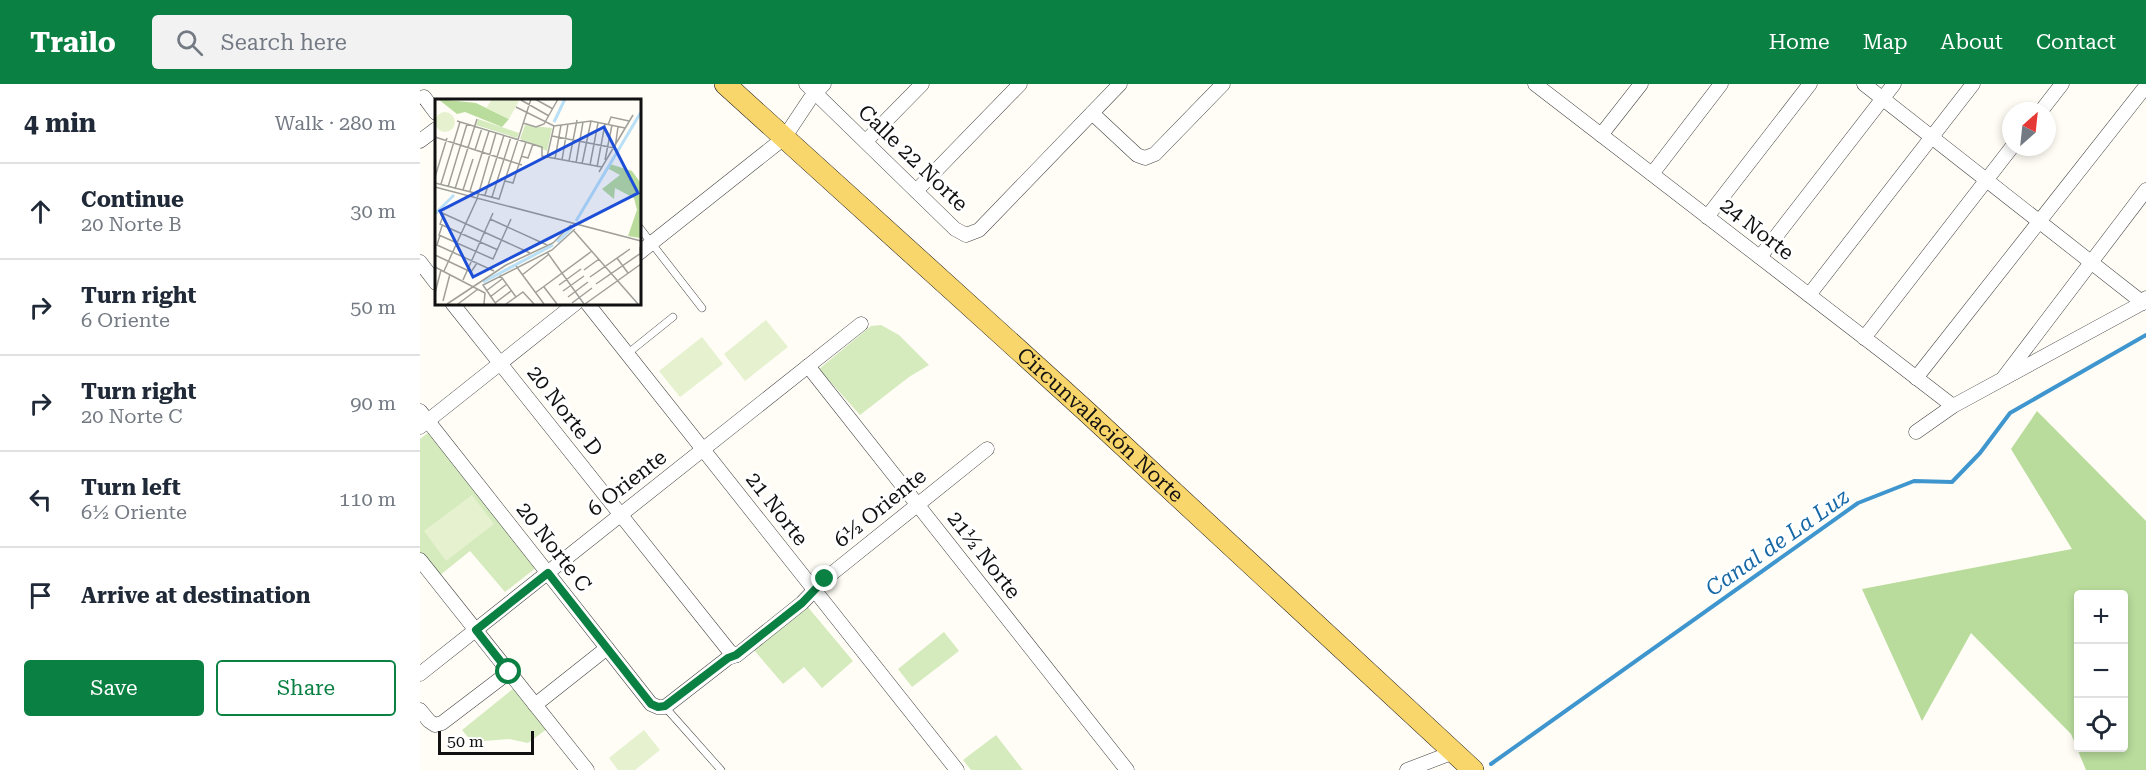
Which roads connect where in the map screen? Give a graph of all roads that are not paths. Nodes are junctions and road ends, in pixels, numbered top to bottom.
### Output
1 (725, 84) edge
2 (922, 84) edge
3 (1020, 84) edge
4 (1120, 84) edge
5 (1223, 84) edge
6 (1641, 84) edge
7 (1721, 84) edge
8 (1810, 84) edge
9 (1864, 84) edge
10 (1894, 84) edge
11 (1973, 84) edge
12 (2062, 84) edge
13 (1543, 86) edge
14 (2146, 86) edge
15 (815, 87) edge
16 (424, 97) dead end
17 (1883, 99) junction
18 (2048, 102) edge
19 (435, 113) edge
20 (1092, 113) junction
21 (435, 130) edge
22 (1601, 135) junction
23 (1932, 137) junction
24 (784, 138) junction
25 (420, 141) edge
26 (866, 141) junction
27 (2005, 156) edge
28 (1652, 174) junction
29 (1986, 180) junction
30 (916, 190) junction
31 (2146, 190) edge
32 (1707, 217) junction
33 (2040, 222) junction
34 (640, 228) edge
35 (652, 243) junction
36 (640, 252) edge
37 (1760, 257) junction
38 (420, 262) edge
39 (2091, 262) junction
40 (435, 282) edge
41 (1809, 295) junction
42 (2145, 300) edge
43 (453, 304) edge
44 (575, 304) edge
45 (588, 304) edge
46 (702, 308) dead end
47 (673, 317) dead end
48 (861, 324) dead end
49 (1864, 338) junction
50 (627, 354) junction
51 (500, 364) junction
52 (808, 366) junction
53 (1916, 378) junction
54 (2000, 382) junction
55 (1953, 406) junction
56 (423, 420) edge
57 (1916, 432) dead end
58 (987, 449) dead end
59 (703, 450) junction
60 (918, 505) junction
61 (621, 515) junction
62 (420, 560) edge
63 (548, 573) junction
64 (814, 590) junction
65 (476, 630) junction
66 (607, 648) junction
67 (736, 655) junction
68 (509, 672) junction
69 (420, 674) edge
70 (535, 705) junction
71 (662, 707) junction
72 (420, 710) edge
73 (1454, 752) junction
74 (587, 770) edge
75 (721, 770) edge
76 (957, 770) edge
77 (1127, 770) edge
78 (1407, 770) edge
79 (1473, 770) edge

1 - 24 main road, Circunvalación Norte
2 - 26 street
3 - 30 street
4 - 20 street
5 - 20 street
6 - 22 street
7 - 28 street
8 - 32 street
9 - 17 street
10 - 17 street
11 - 23 street
12 - 18 street
13 - 22 street, 24 Norte
14 - 33 street
15 - 24 street
15 - 26 street, Calle 22 Norte
16 - 19 street
17 - 23 street
17 - 37 street
20 - 30 street, Calle 22 Norte
21 - 25 street
22 - 28 street, 24 Norte
23 - 29 street
23 - 41 street
24 - 35 street
24 - 73 main road, Circunvalación Norte
26 - 30 street, Calle 22 Norte
27 - 29 street
28 - 32 street, 24 Norte
29 - 33 street
29 - 49 street
31 - 39 street
32 - 37 street, 24 Norte
33 - 39 street
33 - 53 street
34 - 35 lane
35 - 36 street
35 - 46 lane
37 - 41 street, 24 Norte
38 - 40 street
39 - 42 street
39 - 54 street
41 - 49 street, 24 Norte
42 - 54 street
43 - 51 street, 20 Norte D
44 - 51 street
45 - 50 street, 21 Norte
47 - 50 lane
48 - 52 street, 6 Oriente
49 - 53 street, 24 Norte
50 - 59 street, 21 Norte
51 - 56 street
51 - 61 street, 20 Norte D
52 - 59 street, 6 Oriente
52 - 60 street, 21½ Norte
53 - 55 street, 24 Norte
54 - 55 street
55 - 57 street
56 - 63 street, 20 Norte C
58 - 60 street, 6½ Oriente
59 - 61 street, 6 Oriente
59 - 64 street, 21 Norte
60 - 64 street, 6½ Oriente
60 - 77 street, 21½ Norte
61 - 63 street, 6 Oriente
61 - 67 street, 20 Norte D
62 - 65 street
63 - 65 street, 6 Oriente
63 - 66 street, 20 Norte C
64 - 67 street, 6½ Oriente
64 - 76 street, 21 Norte
65 - 68 street
65 - 69 street, 6 Oriente
66 - 70 street
66 - 71 street, 20 Norte C
67 - 71 street, 6½ Oriente
68 - 70 street
68 - 72 street
70 - 74 street
71 - 75 lane
73 - 78 street
73 - 79 main road, Circunvalación Norte

